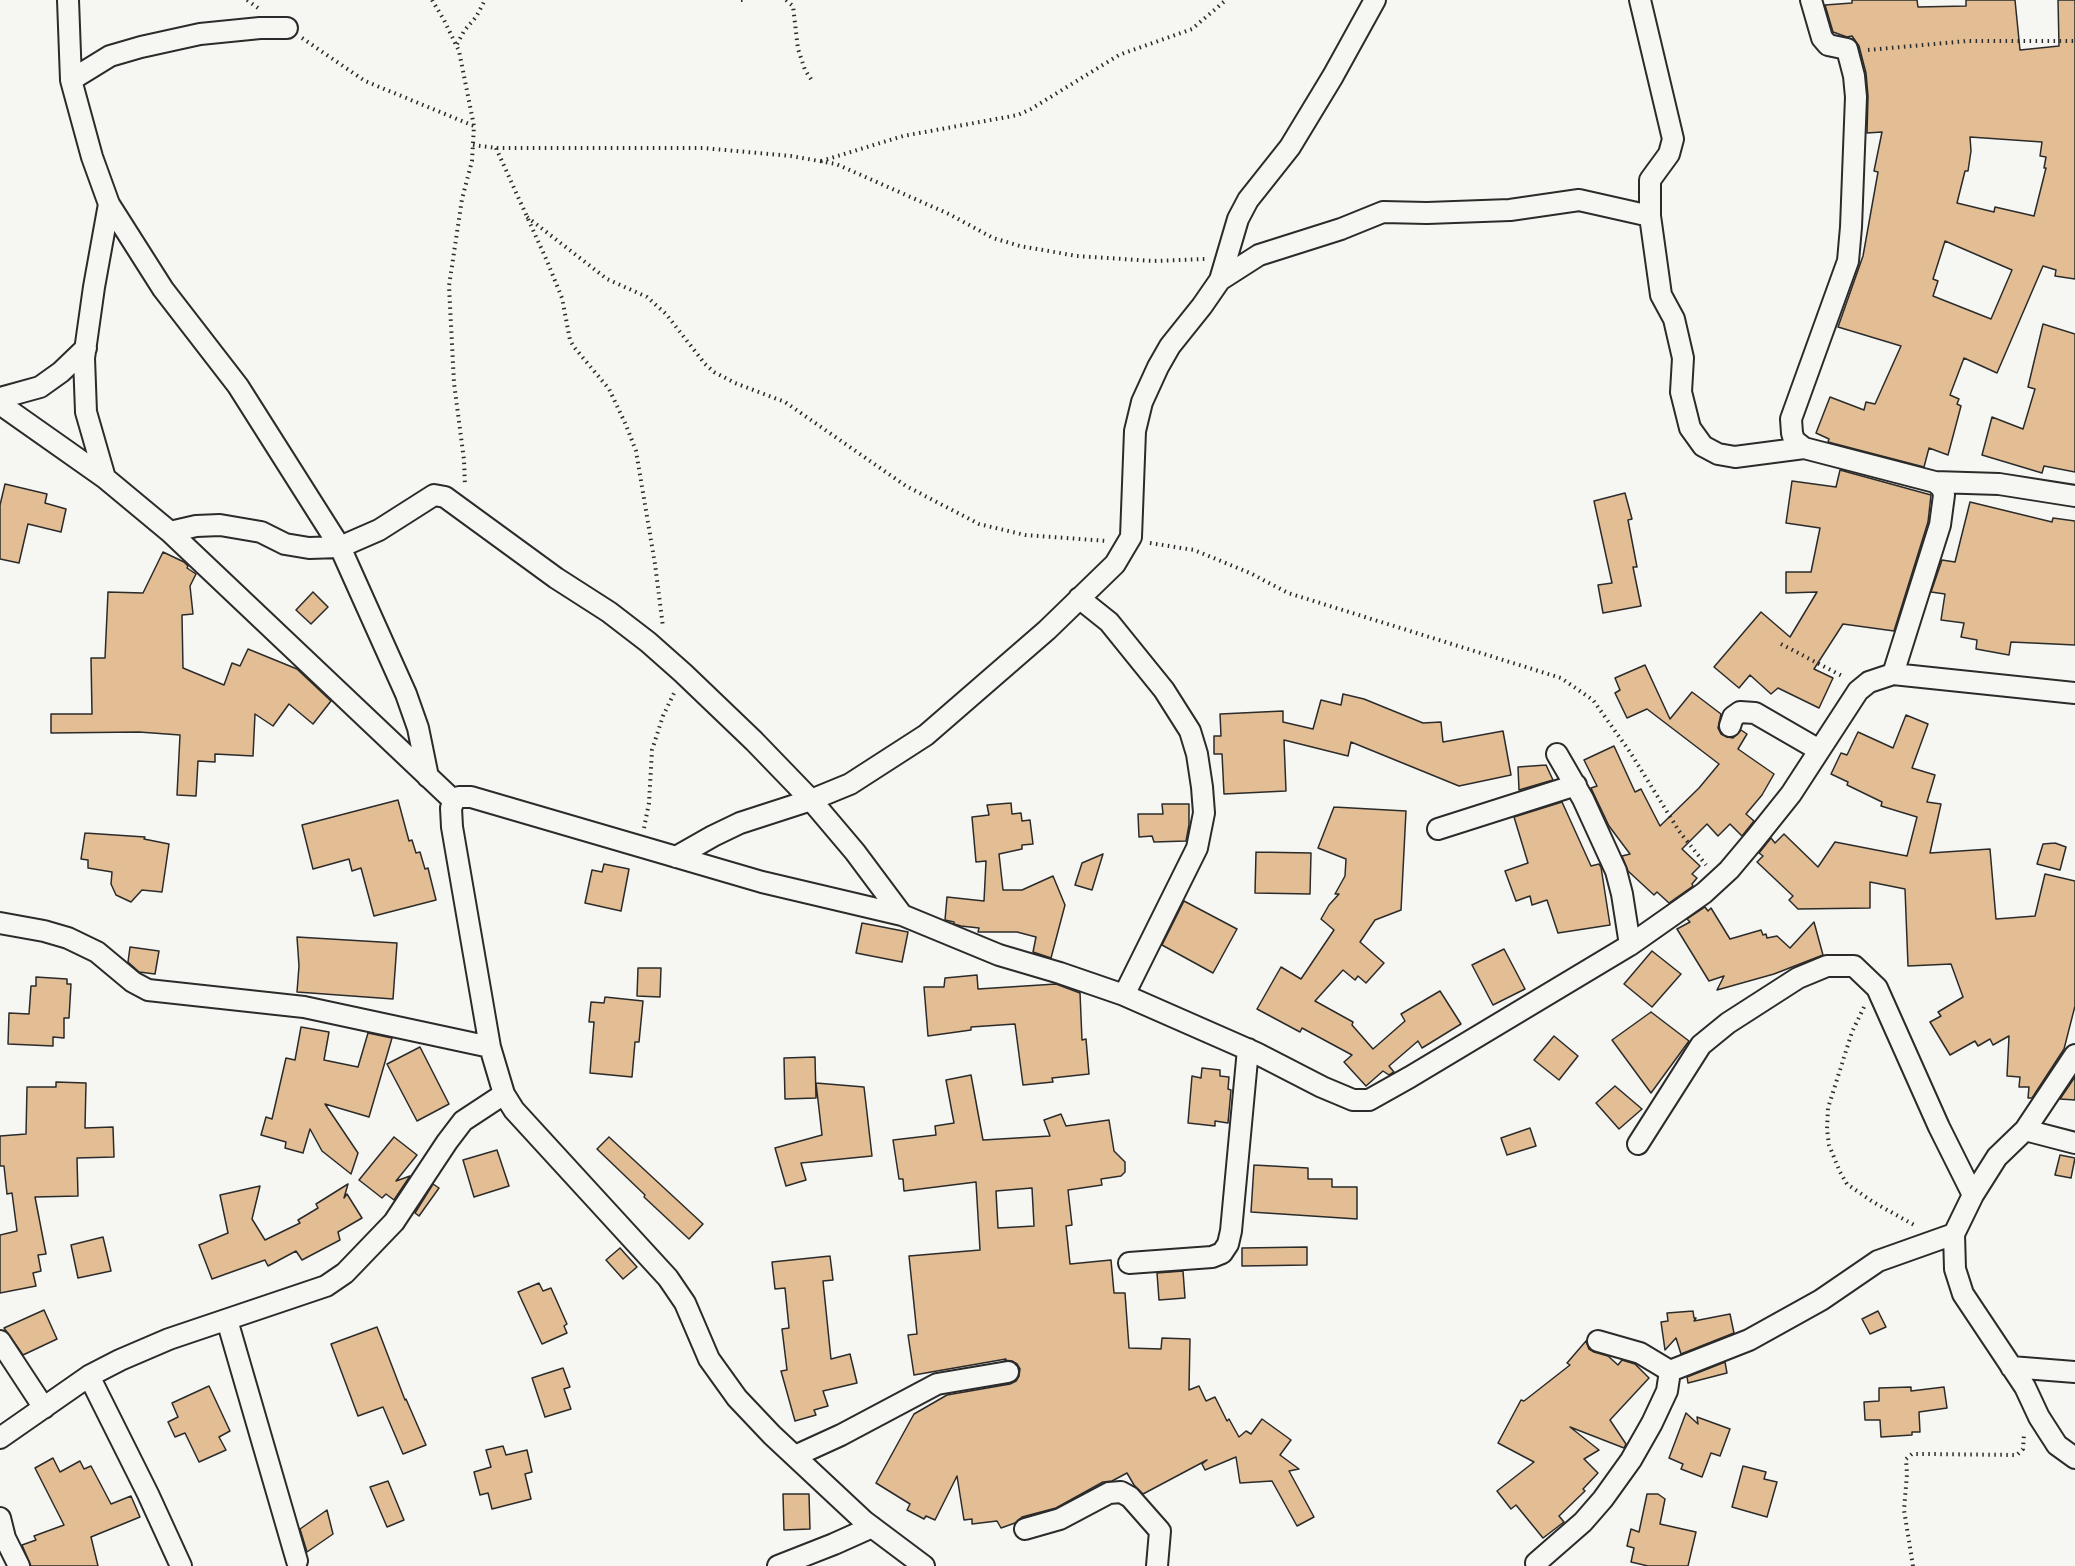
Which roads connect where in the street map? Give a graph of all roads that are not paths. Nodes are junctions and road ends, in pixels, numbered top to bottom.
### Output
1 (68, 0) edge
2 (1375, 0) edge
3 (1640, 0) edge
4 (1811, 0) edge
5 (287, 28) road end
6 (71, 80) junction
7 (109, 204) junction
8 (1650, 216) junction
9 (1222, 272) junction
10 (86, 348) junction
11 (0, 398) edge
12 (0, 404) edge
13 (1804, 448) junction
14 (105, 478) junction
15 (1935, 482) junction
16 (2075, 496) edge
17 (170, 532) junction
18 (340, 548) junction
19 (1079, 598) junction
20 (1893, 674) junction
21 (2075, 693) edge
22 (1730, 726) dead end
23 (1819, 750) junction
24 (1557, 754) dead end
25 (428, 777) junction
26 (1576, 785) junction
27 (811, 800) junction
28 (454, 801) junction
29 (1438, 829) dead end
30 (676, 857) junction
31 (902, 915) junction
32 (0, 923) edge
33 (1630, 945) junction
34 (1124, 995) junction
35 (490, 1047) junction
36 (1248, 1050) junction
37 (2075, 1055) edge
38 (504, 1094) junction
39 (2025, 1130) junction
40 (2075, 1143) edge
41 (1638, 1144) dead end
42 (1973, 1195) junction
43 (1954, 1234) junction
44 (1129, 1263) dead end
45 (227, 1320) junction
46 (0, 1341) edge
47 (1598, 1341) dead end
48 (2011, 1367) junction
49 (1671, 1371) junction
50 (1008, 1372) dead end
51 (2075, 1372) edge
52 (89, 1376) junction
53 (44, 1407) junction
54 (0, 1438) edge
55 (795, 1456) junction
56 (2075, 1458) edge
57 (0, 1518) edge
58 (872, 1527) junction
59 (1025, 1529) dead end
60 (297, 1561) dead end
61 (1536, 1563) dead end
62 (19, 1566) edge
63 (181, 1566) edge
64 (778, 1566) edge
65 (924, 1566) edge
66 (1158, 1566) edge

1 - 6 street
2 - 9 street
3 - 8 street
4 - 13 street
5 - 6 street
6 - 7 street
7 - 10 street
7 - 18 street
8 - 9 street
8 - 13 street
9 - 19 street
10 - 11 street
10 - 14 street
12 - 14 street
13 - 15 street
14 - 17 street
15 - 16 street
15 - 20 street
17 - 18 street
17 - 25 street
18 - 25 street
18 - 27 street
19 - 27 street
19 - 34 street
20 - 21 street
20 - 23 street
22 - 23 street
23 - 33 street
24 - 26 street
25 - 28 street
26 - 29 street
26 - 33 street
27 - 30 street
27 - 31 street
28 - 30 street
28 - 35 street
30 - 31 street
31 - 34 street
32 - 35 street
33 - 36 street
34 - 36 street
35 - 38 street
36 - 44 street
37 - 39 street
38 - 45 street
38 - 55 street
39 - 40 street
39 - 42 street
41 - 42 street
42 - 43 street
43 - 48 street
43 - 49 street
45 - 52 street
45 - 60 street
46 - 53 street
47 - 49 street
48 - 51 street
48 - 56 street
49 - 61 street
50 - 55 street
52 - 53 street
52 - 63 street
53 - 54 street
55 - 58 street
57 - 62 street
58 - 64 street
58 - 65 street
59 - 66 street

